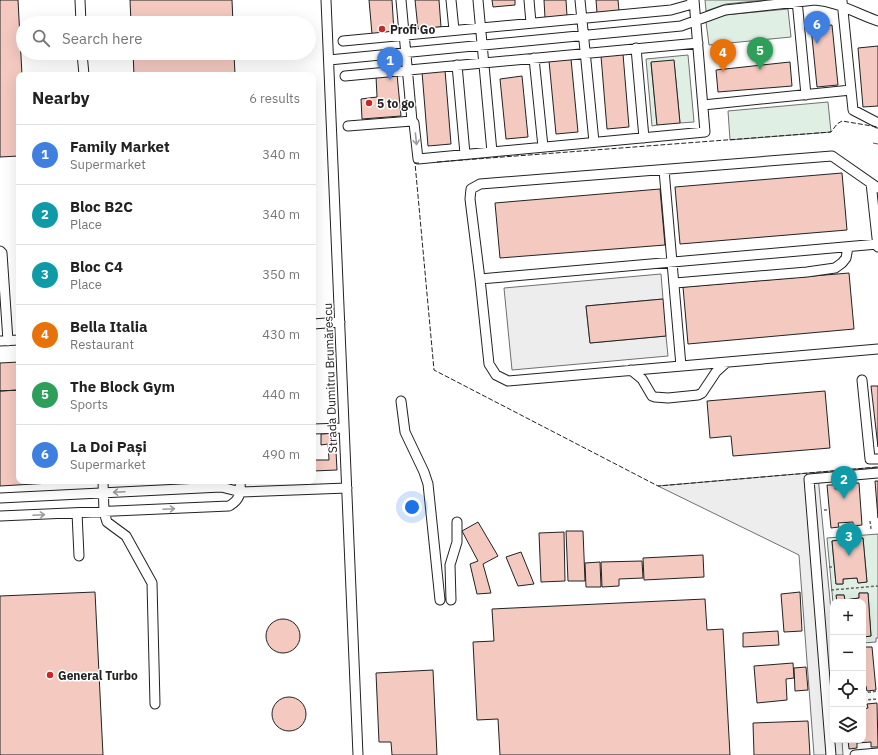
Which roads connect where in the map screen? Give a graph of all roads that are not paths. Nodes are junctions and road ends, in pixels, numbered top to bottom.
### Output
1 (80, 0) edge
2 (326, 0) edge
3 (401, 0) edge
4 (451, 0) edge
5 (478, 0) edge
6 (529, 0) edge
7 (580, 0) edge
8 (694, 0) edge
9 (797, 1) edge
10 (842, 3) edge
11 (81, 16) edge
12 (582, 19) junction
13 (696, 21) junction
14 (878, 22) edge
15 (531, 23) junction
16 (481, 28) junction
17 (454, 30) junction
18 (404, 35) junction
19 (584, 36) junction
20 (343, 41) dead end
21 (698, 43) junction
22 (482, 45) junction
23 (636, 48) junction
24 (406, 52) junction
25 (585, 53) junction
26 (534, 58) junction
27 (83, 60) edge
28 (329, 60) junction
29 (484, 63) junction
30 (457, 65) junction
31 (407, 70) junction
32 (84, 72) edge
33 (345, 76) dead end
34 (851, 90) junction
35 (806, 94) junction
36 (703, 104) junction
37 (412, 121) junction
38 (878, 123) edge
39 (348, 126) dead end
40 (644, 138) junction
41 (594, 142) junction
42 (543, 147) junction
43 (492, 152) junction
44 (465, 154) junction
45 (664, 170) junction
46 (874, 185) edge
47 (878, 245) edge
48 (848, 247) junction
49 (0, 251) edge
50 (673, 262) junction
51 (480, 279) junction
52 (675, 283) junction
53 (340, 322) junction
54 (316, 324) edge
55 (16, 340) edge
56 (4, 341) edge
57 (878, 349) edge
58 (727, 362) junction
59 (681, 366) junction
60 (631, 370) junction
61 (862, 380) dead end
62 (401, 401) dead end
63 (344, 428) junction
64 (316, 429) edge
65 (878, 459) edge
66 (878, 473) edge
67 (103, 484) edge
68 (240, 484) edge
69 (347, 488) junction
70 (241, 492) junction
71 (104, 493) junction
72 (0, 498) edge
73 (104, 512) junction
74 (77, 513) junction
75 (0, 516) edge
76 (457, 522) dead end
77 (80, 556) dead end
78 (440, 600) dead end
79 (451, 600) dead end
80 (155, 704) dead end
81 (878, 753) edge
82 (358, 755) edge
83 (832, 755) edge
84 (855, 755) edge

1 - 11 street
2 - 28 street, Strada Dumitru Brumărescu
3 - 18 street
4 - 17 street
5 - 16 street
6 - 15 street
7 - 12 street
8 - 12 street
8 - 13 street
9 - 10 street
9 - 13 street
9 - 35 street
10 - 14 street
10 - 34 street
12 - 15 street
12 - 19 street
13 - 19 street
13 - 21 street
15 - 16 street
16 - 17 street
16 - 22 street
17 - 18 street
18 - 20 street
18 - 24 street
19 - 22 street
19 - 25 street
21 - 23 street
21 - 36 street
22 - 24 street
22 - 29 street
23 - 25 street
23 - 40 street
24 - 28 street
24 - 31 street
25 - 26 street
25 - 41 street
26 - 29 street
26 - 42 street
27 - 32 street
28 - 53 street, Strada Dumitru Brumărescu
29 - 30 street
29 - 43 street
30 - 31 street
30 - 44 street
31 - 33 street
31 - 37 street
34 - 35 street
34 - 38 street
35 - 36 street
36 - 40 street
37 - 39 street
37 -> 44 street
40 - 41 street
41 - 42 street
42 - 43 street
43 - 44 street
45 - 46 street
45 - 50 street
45 - 51 street
46 - 47 street
47 - 48 street
48 - 50 street
48 - 52 street
49 - 56 street
50 - 51 street
50 - 52 street
51 - 60 street
52 - 59 street
53 - 54 street
53 - 63 street, Strada Dumitru Brumărescu
55 - 56 street
57 - 58 street
58 - 59 street
58 - 60 street
59 - 60 street
61 - 65 street
62 - 78 street
63 - 64 street
63 - 69 street, Strada Dumitru Brumărescu
66 - 83 street
67 - 71 street
68 - 70 street
69 - 70 street
69 - 82 street, Strada Dumitru Brumărescu
70 -> 71 street
73 -> 70 street
71 - 72 street
71 - 73 street
73 - 74 street
73 - 80 street
75 -> 74 street
74 - 77 street
76 - 79 street
81 - 84 street

